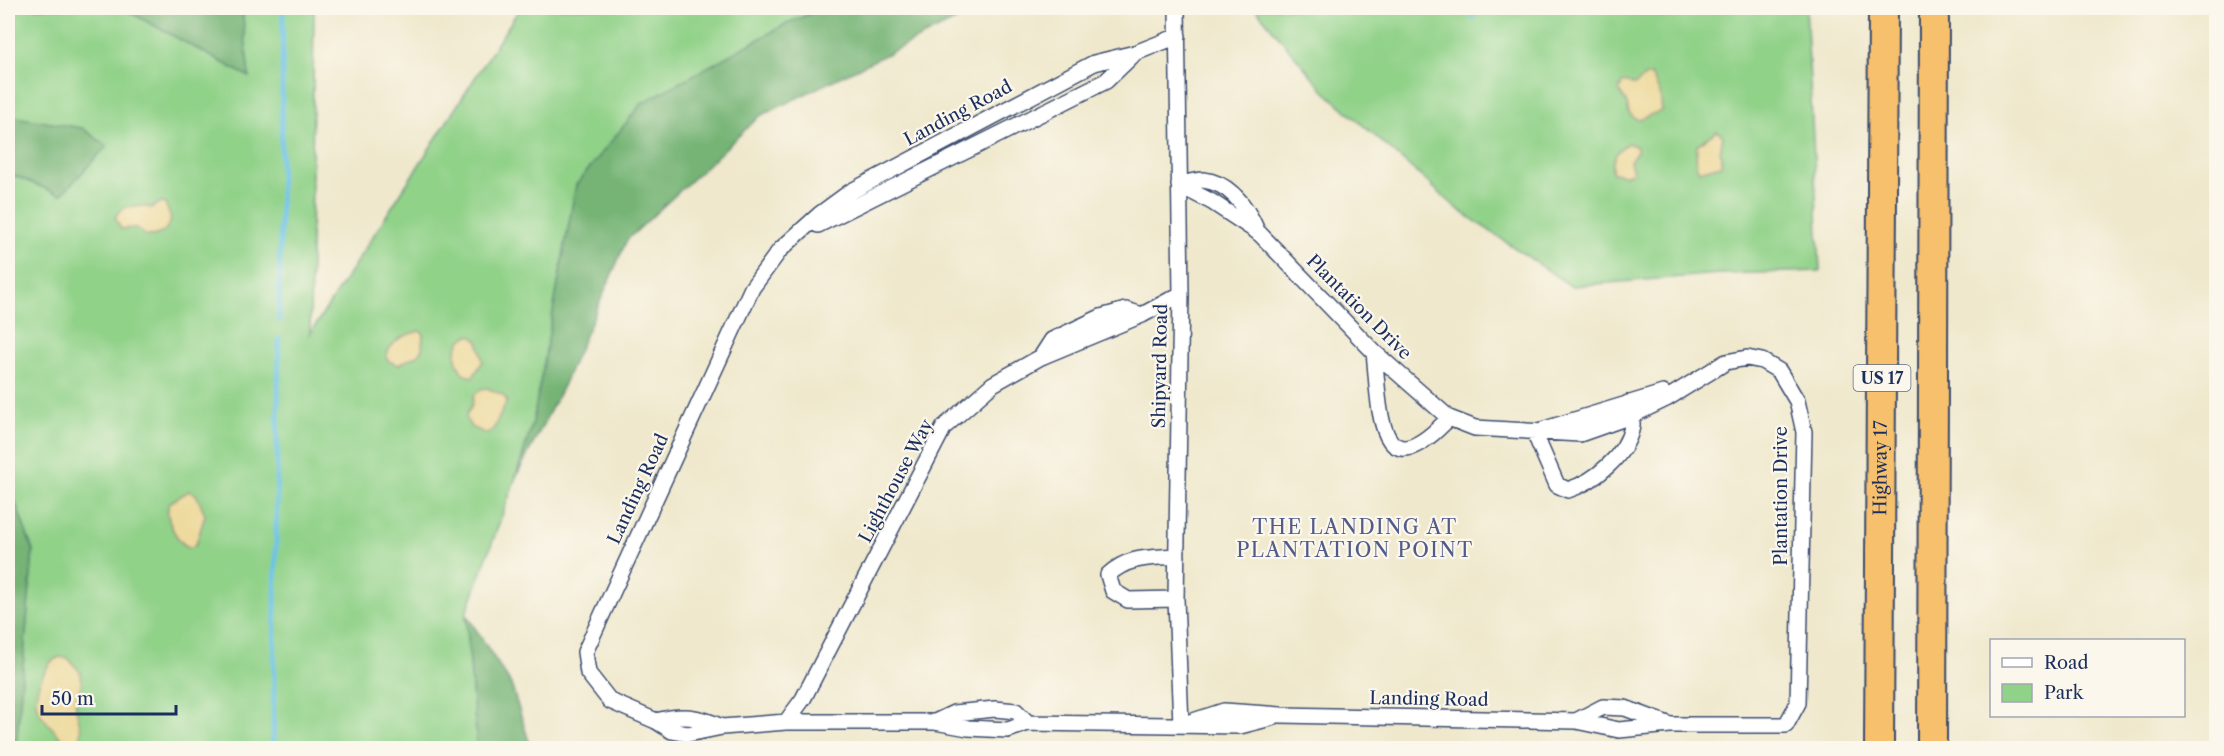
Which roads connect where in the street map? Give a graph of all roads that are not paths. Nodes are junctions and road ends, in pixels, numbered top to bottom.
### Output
1 (1177, 8) edge
2 (1883, 8) edge
3 (1934, 8) edge
4 (1178, 36) junction
5 (1135, 53) junction
6 (988, 119) junction
7 (995, 136) junction
8 (1179, 185) junction
9 (780, 250) junction
10 (1181, 294) junction
11 (1374, 352) junction
12 (1629, 410) junction
13 (1449, 418) junction
14 (1534, 432) junction
15 (1177, 556) junction
16 (1176, 599) junction
17 (1576, 721) junction
18 (786, 722) junction
19 (1181, 725) junction
20 (1670, 725) junction
21 (1786, 725) joint
22 (1879, 748) edge
23 (1932, 748) edge

1 - 4 street, Shipyard Road
2 - 22 highway, Highway 17 / US 17
3 - 23 highway, US 17
4 - 5 street, Landing Road
4 - 8 street, Shipyard Road
5 - 6 street, Landing Road
5 - 7 street, Landing Road
6 - 7 street
6 - 9 street, Landing Road
7 - 9 street, Landing Road
8 - 10 street, Shipyard Road
8 - 11 street, Plantation Drive
9 - 18 street, Landing Road
10 - 15 street, Shipyard Road
10 - 18 street, Lighthouse Way
11 - 13 street, Plantation Drive
11 - 13 street
12 - 14 street, Plantation Drive
12 - 14 street
12 - 21 street, Plantation Drive
13 - 14 street, Plantation Drive
15 - 16 street, Shipyard Road
15 - 16 street
16 - 19 street, Shipyard Road
17 - 19 street, Landing Road
17 - 20 street, Landing Road
17 - 20 street, Landing Road
18 - 19 street, Landing Road
20 - 21 street, Landing Road

